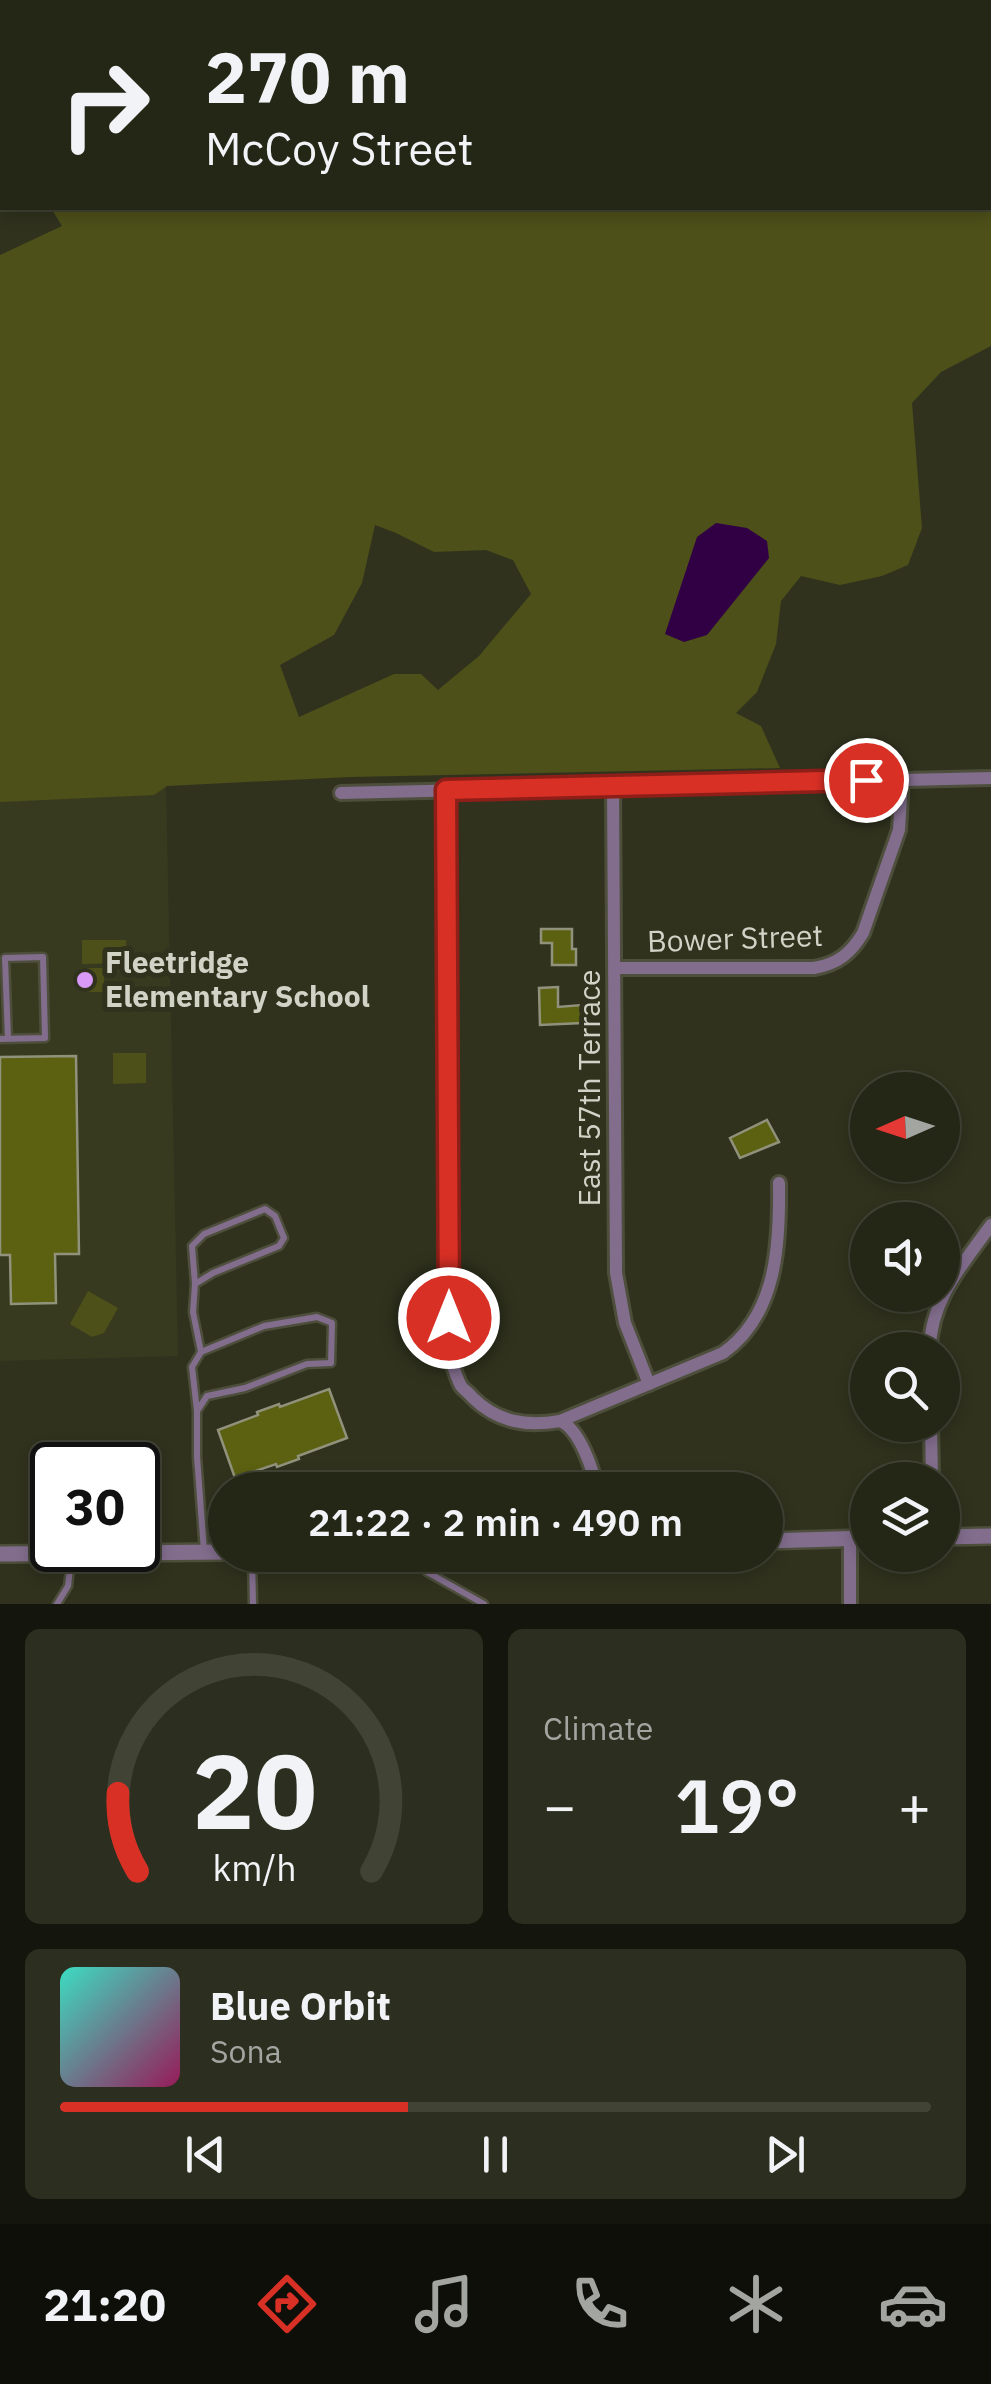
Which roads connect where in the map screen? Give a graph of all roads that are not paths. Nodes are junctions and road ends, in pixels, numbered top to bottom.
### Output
1 (991, 778) edge
2 (902, 780) junction
3 (613, 786) junction
4 (446, 790) junction
5 (341, 792) dead end
6 (615, 968) junction
7 (4, 1039) edge
8 (778, 1183) dead end
9 (991, 1224) edge
10 (195, 1284) junction
11 (931, 1332) edge
12 (201, 1352) junction
13 (649, 1384) junction
14 (197, 1411) junction
15 (560, 1421) junction
16 (593, 1472) edge
17 (960, 1536) edge
18 (991, 1536) edge
19 (850, 1538) edge
20 (783, 1540) edge
21 (160, 1552) edge
22 (204, 1552) junction
23 (208, 1552) edge
24 (0, 1554) edge
25 (30, 1554) edge
26 (70, 1572) edge
27 (252, 1572) edge
28 (428, 1572) edge
29 (854, 1572) edge
30 (57, 1604) edge
31 (252, 1604) edge
32 (484, 1604) edge
33 (850, 1604) edge

1 - 2 street
2 - 3 street
2 - 6 street, Bower Street
3 - 4 street
3 - 6 street, East 57th Terrace
4 - 5 street
4 - 15 street
6 - 13 street, East 57th Terrace
7 - 7 lane
8 - 13 street
9 - 11 street
10 - 10 lane
10 - 12 lane
12 - 14 lane
12 - 14 lane
13 - 15 street
14 - 22 lane
15 - 16 street
17 - 18 street
19 - 20 street
21 - 22 street
22 - 23 street
24 - 25 street
26 - 30 lane
27 - 31 lane
28 - 32 lane
29 - 33 street

